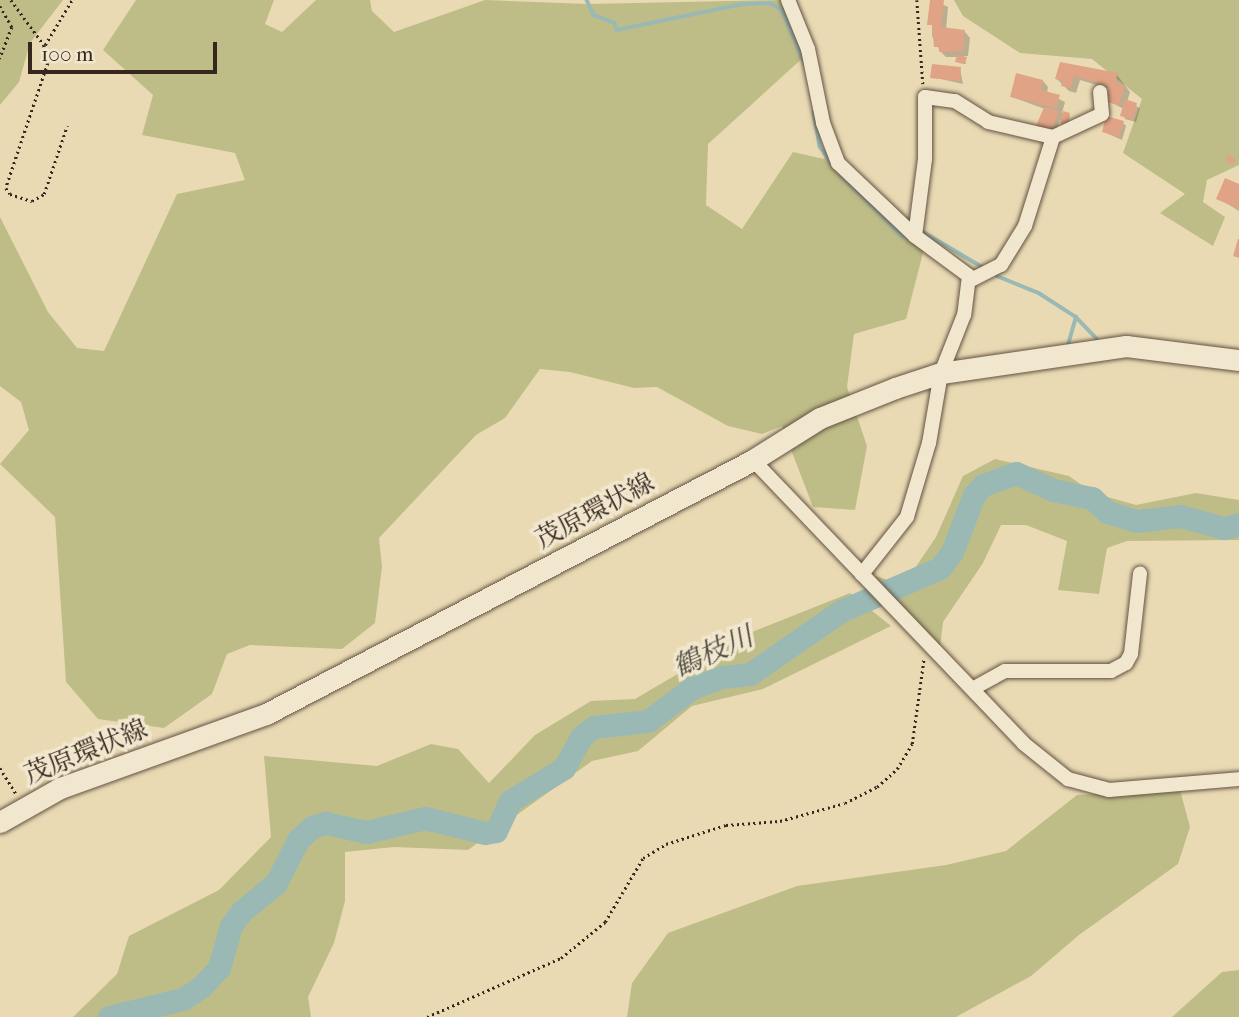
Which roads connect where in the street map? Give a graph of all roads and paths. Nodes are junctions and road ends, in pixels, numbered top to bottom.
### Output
1 (11, 0) edge
2 (72, 0) edge
3 (788, 0) edge
4 (917, 0) edge
5 (0, 6) edge
6 (44, 45) junction
7 (0, 59) edge
8 (1100, 92) dead end
9 (925, 97) junction
10 (67, 126) dead end
11 (1053, 137) junction
12 (915, 236) junction
13 (968, 281) junction
14 (1239, 360) edge
15 (941, 373) junction
16 (753, 460) junction
17 (1140, 574) dead end
18 (865, 576) junction
19 (926, 642) junction
20 (974, 688) junction
21 (0, 768) edge
22 (1239, 779) edge
23 (24, 806) junction
24 (0, 822) edge
25 (427, 1017) edge

1 - 6 path
2 - 6 path
3 - 12 street
4 - 9 path
5 - 7 path
6 - 10 path
8 - 11 street
9 - 11 street
9 - 12 street
11 - 13 street
12 - 13 street
13 - 15 street
14 - 15 main road, 茂原環状線
15 - 16 main road, 茂原環状線
15 - 18 street
16 - 18 street
16 - 23 main road, 茂原環状線
17 - 20 street
18 - 19 street
19 - 20 street
19 - 25 path
20 - 22 street
21 - 23 path
23 - 24 main road, 茂原環状線

